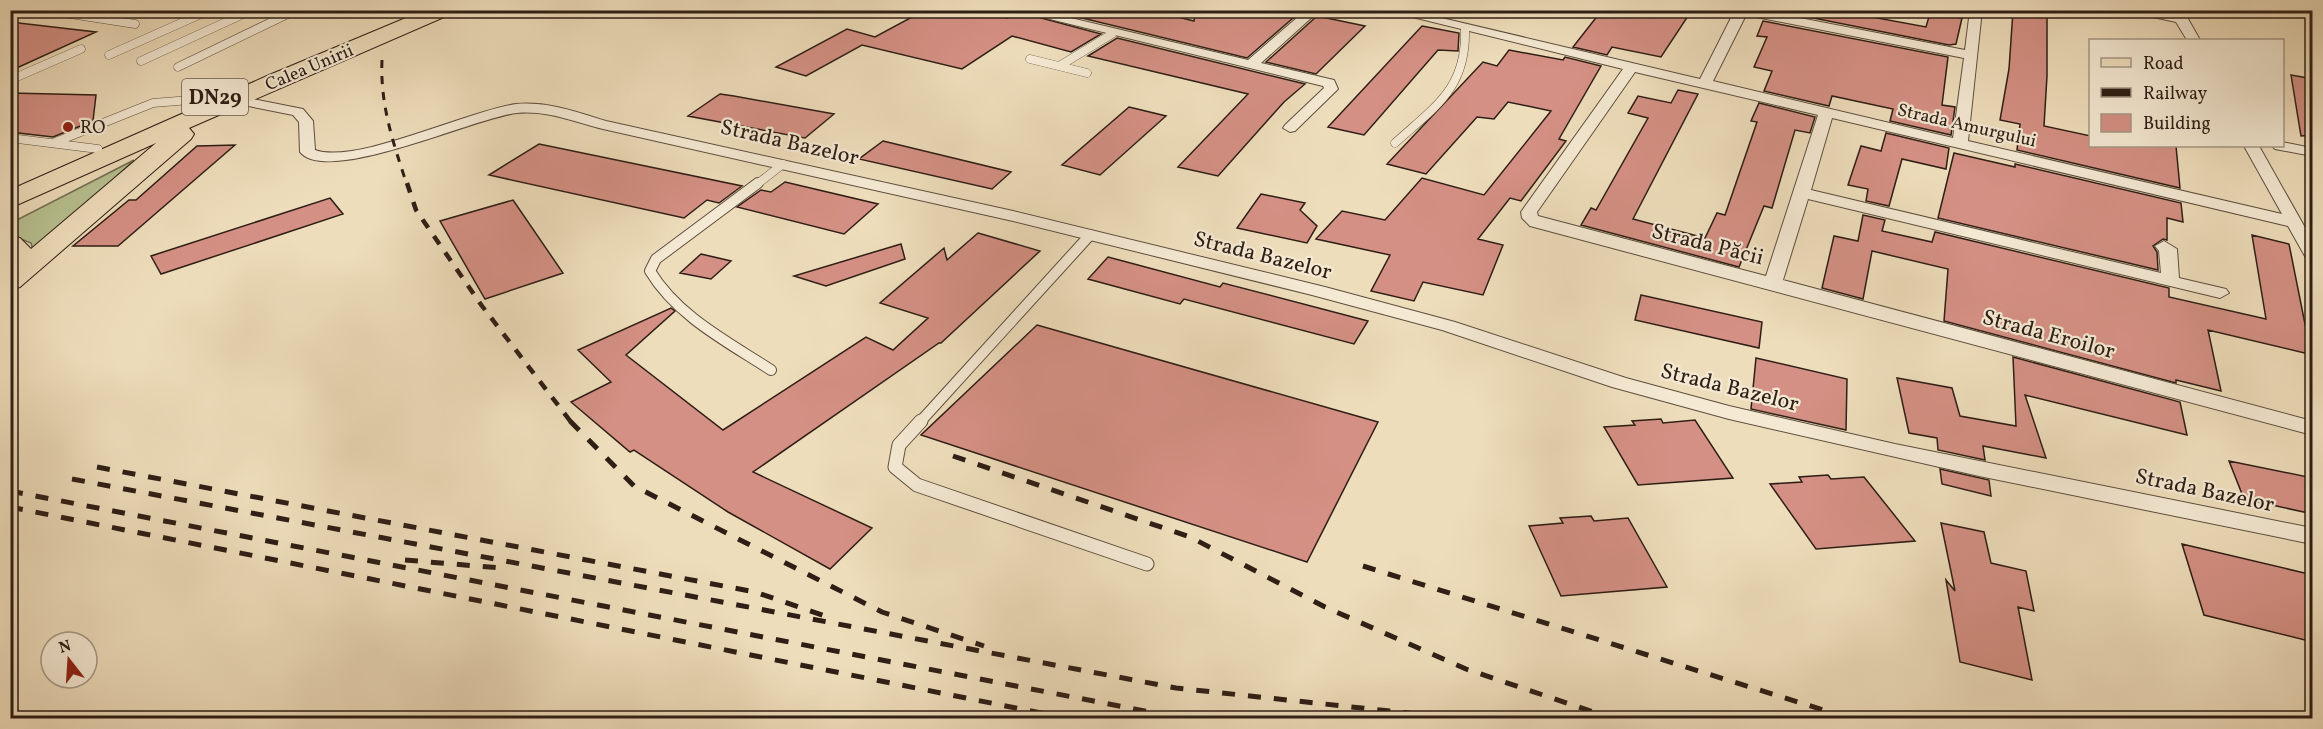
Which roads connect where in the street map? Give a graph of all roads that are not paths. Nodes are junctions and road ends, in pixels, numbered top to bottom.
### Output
1 (45, 10) edge
2 (210, 10) edge
3 (252, 10) edge
4 (421, 10) edge
5 (444, 10) edge
6 (1019, 10) edge
7 (1314, 10) edge
8 (1390, 10) edge
9 (1976, 10) edge
10 (2127, 10) edge
11 (1742, 11) edge
12 (292, 12) edge
13 (2179, 15) edge
14 (135, 24) dead end
15 (1466, 28) junction
16 (1112, 34) junction
17 (2192, 39) edge
18 (81, 49) dead end
19 (109, 55) dead end
20 (1970, 55) junction
21 (1030, 59) dead end
22 (141, 61) dead end
23 (1250, 64) junction
24 (1061, 65) junction
25 (178, 67) dead end
26 (1631, 68) junction
27 (1087, 73) dead end
28 (10, 80) edge
29 (1705, 83) junction
30 (219, 102) junction
31 (1825, 112) junction
32 (1290, 128) dead end
33 (10, 138) edge
34 (53, 142) junction
35 (1395, 143) dead end
36 (1960, 144) junction
37 (2253, 147) edge
38 (2284, 147) edge
39 (98, 149) junction
40 (2313, 152) edge
41 (783, 164) junction
42 (10, 188) edge
43 (1801, 193) junction
44 (10, 200) edge
45 (2294, 222) junction
46 (1090, 235) junction
47 (10, 244) edge
48 (2164, 246) dead end
49 (2313, 254) edge
50 (10, 276) edge
51 (10, 281) edge
52 (2170, 281) junction
53 (1773, 283) junction
54 (2220, 293) dead end
55 (771, 370) dead end
56 (2313, 428) edge
57 (2313, 536) edge
58 (1147, 564) dead end

1 - 14 lane
2 - 19 lane
3 - 22 lane
4 - 30 main road, Calea Unirii / DN29
5 - 30 main road, Calea Unirii / DN29
6 - 16 street
7 - 23 street
8 - 15 street, Strada Amurgului
9 - 20 street
10 - 13 street
11 - 20 street
11 - 29 street
12 - 25 lane
13 - 17 street
15 - 26 street, Strada Amurgului
15 - 35 lane
16 - 23 street
16 - 24 lane
18 - 28 lane
20 - 36 street
21 - 24 lane
23 - 32 street
24 - 27 lane
26 - 29 street, Strada Amurgului
26 - 53 street, Strada Păcii
29 - 31 street, Strada Amurgului
30 - 34 lane
30 - 39 main road, Calea Unirii / DN29
30 - 41 street, Strada Bazelor
30 - 44 main road, Calea Unirii / DN29
30 - 51 main road
31 - 36 street, Strada Amurgului
31 - 43 street, Strada Păcii
33 - 34 lane
34 - 39 lane
36 - 45 street, Strada Amurgului
37 - 45 street
38 - 40 street
39 - 42 main road, Calea Unirii / DN29
41 - 46 street, Strada Bazelor
41 - 55 lane
43 - 52 street
43 - 53 street, Strada Păcii
45 - 49 street
46 - 57 street, Strada Bazelor
46 - 58 lane
47 - 50 main road
48 - 52 street
52 - 54 street
53 - 56 street, Strada Eroilor

